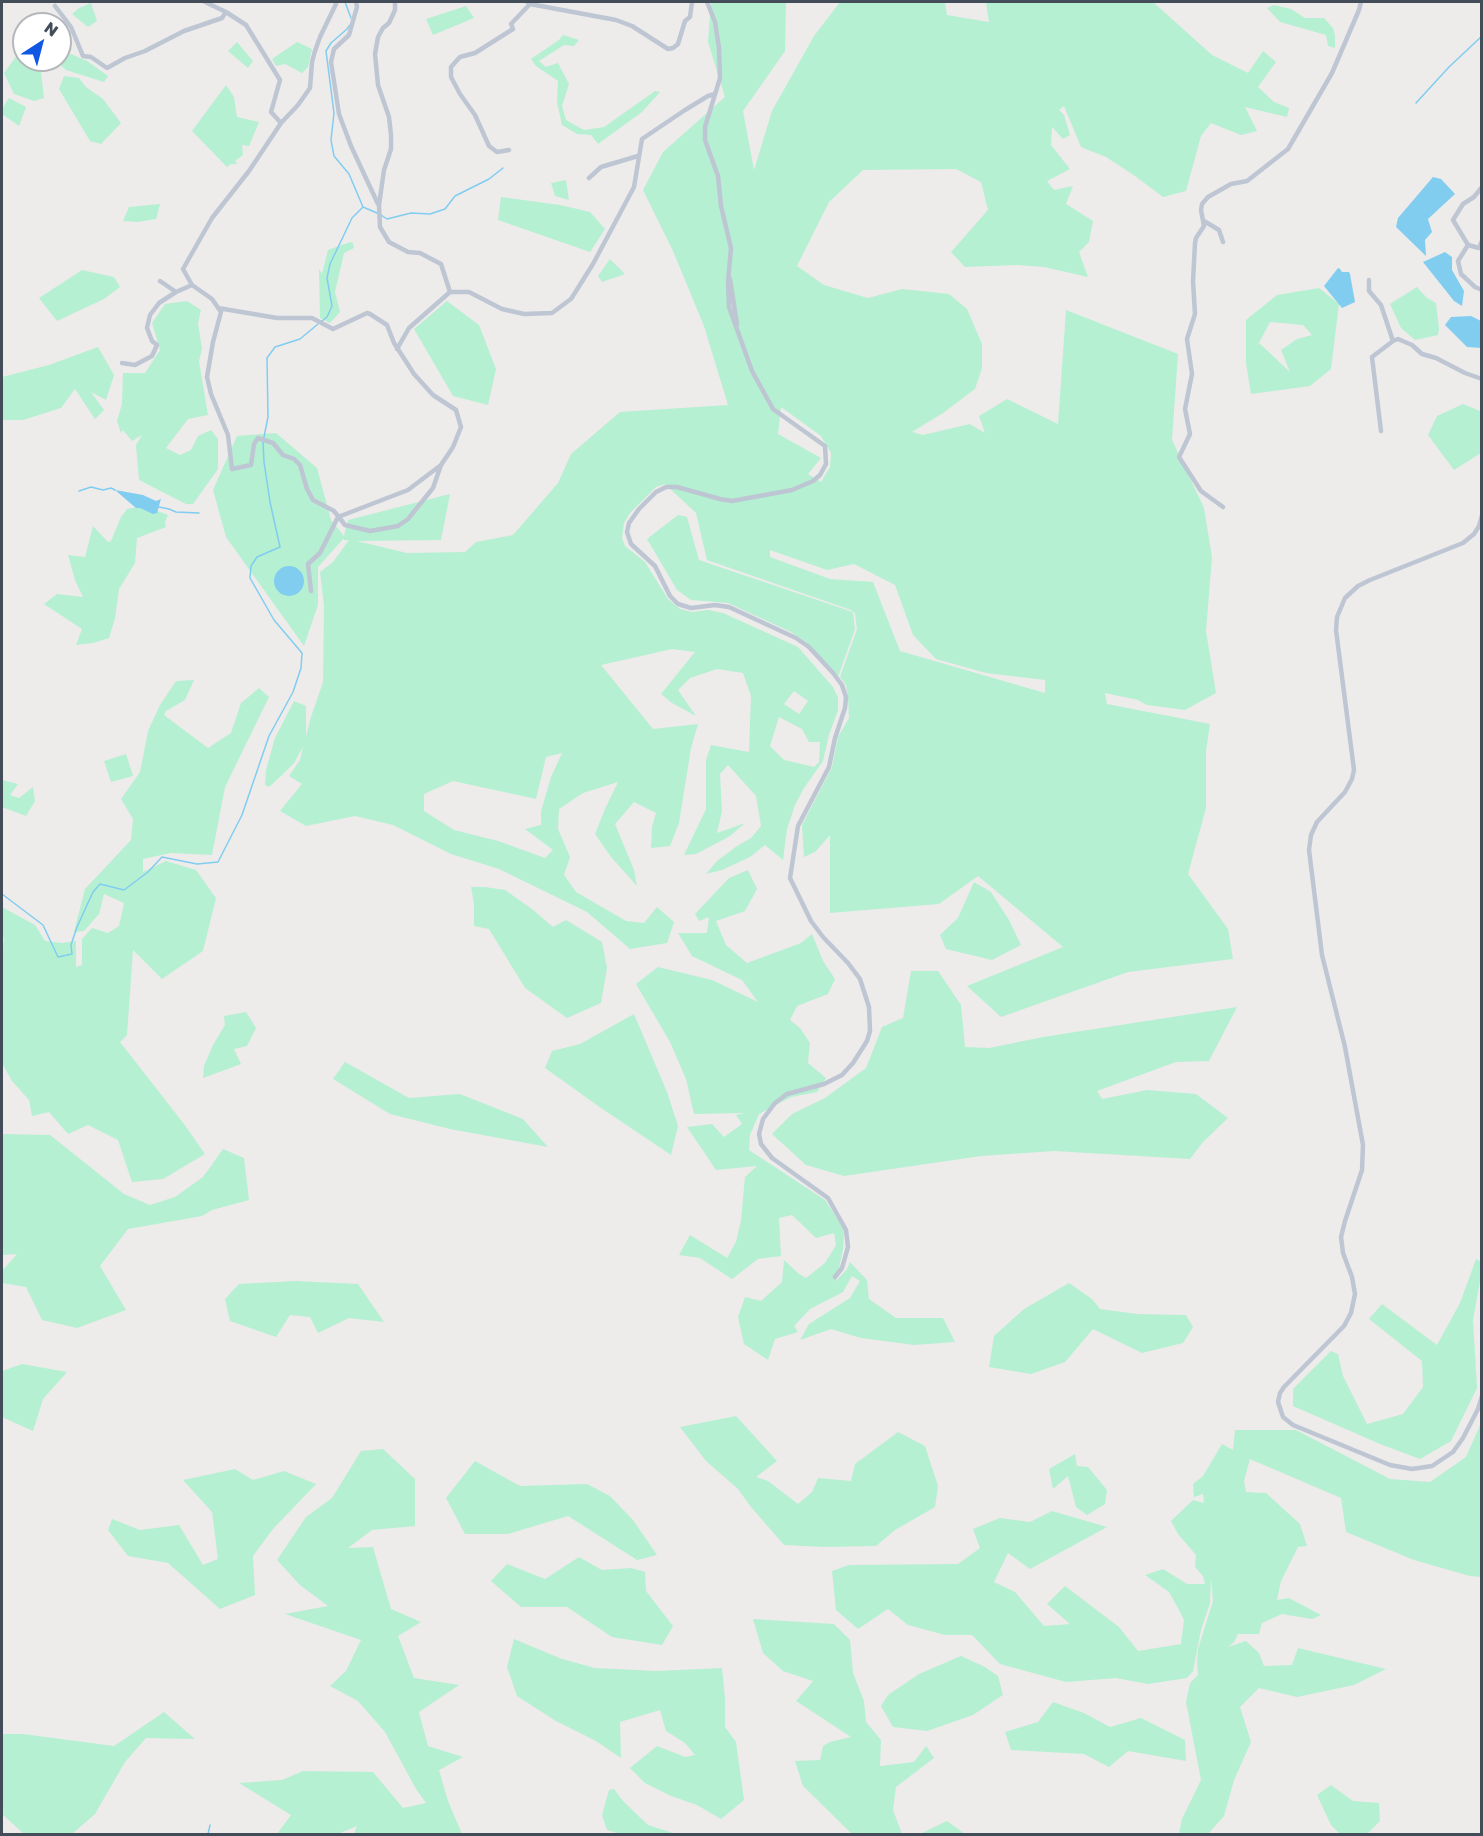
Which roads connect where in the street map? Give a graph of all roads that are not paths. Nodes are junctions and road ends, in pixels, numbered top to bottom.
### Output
1 (205, 2) edge
2 (219, 2) edge
3 (356, 2) edge
4 (395, 2) edge
5 (692, 2) edge
6 (707, 2) edge
7 (1361, 2) edge
8 (529, 3) edge
9 (336, 4) dead end
10 (55, 6) dead end
11 (215, 6) junction
12 (226, 12) junction
13 (715, 94) junction
14 (701, 100) junction
15 (711, 107) junction
16 (281, 123) junction
17 (509, 150) dead end
18 (638, 156) junction
19 (589, 178) dead end
20 (1482, 187) edge
21 (379, 205) junction
22 (1204, 220) junction
23 (1482, 241) edge
24 (1223, 242) dead end
25 (1468, 245) junction
26 (160, 280) dead end
27 (1369, 280) dead end
28 (192, 285) junction
29 (1482, 290) edge
30 (176, 292) junction
31 (450, 292) junction
32 (218, 308) junction
33 (1393, 341) junction
34 (397, 348) junction
35 (122, 363) dead end
36 (1482, 379) edge
37 (1381, 431) dead end
38 (441, 465) junction
39 (1223, 507) dead end
40 (1482, 515) edge
41 (338, 517) junction
42 (311, 591) dead end
43 (836, 1277) dead end
44 (1482, 1396) edge

1 - 11 street
2 - 11 street
3 - 21 street
4 - 21 street
5 - 8 street
6 - 13 street
7 - 22 street
8 - 17 street
9 - 16 street
10 - 12 street
11 - 12 street
12 - 16 street
13 - 14 street
13 - 15 street
14 - 15 street
14 - 18 street
15 - 43 street
16 - 28 street
18 - 19 street
18 - 31 street
20 - 25 street
21 - 31 street
22 - 24 street
22 - 39 street
23 - 25 street
25 - 29 street
26 - 30 street
27 - 33 street
28 - 30 street
28 - 32 street
30 - 35 street
31 - 34 street
32 - 34 street
32 - 41 street
33 - 36 street
33 - 37 street
34 - 38 street
38 - 41 street
38 - 41 street
40 - 44 street
41 - 42 street

